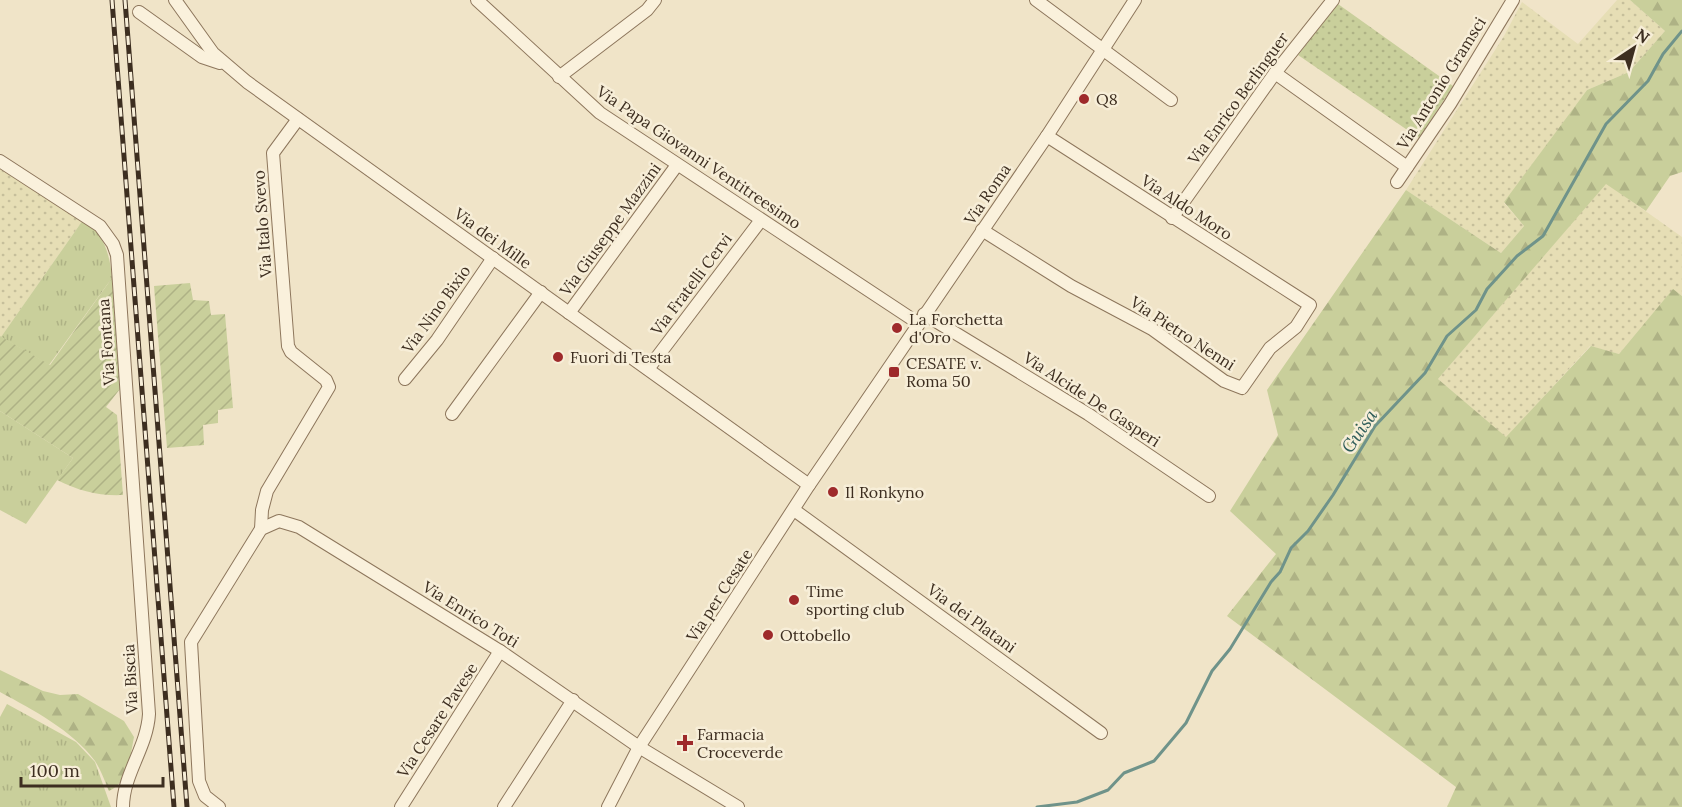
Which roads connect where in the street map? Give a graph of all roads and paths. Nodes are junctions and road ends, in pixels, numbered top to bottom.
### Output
1 (175, 0) edge
2 (477, 0) edge
3 (655, 0) edge
4 (1036, 0) edge
5 (1136, 0) edge
6 (1333, 0) edge
7 (1513, 0) edge
8 (139, 12) dead end
9 (1115, 33) junction
10 (1084, 35) junction
11 (1103, 49) junction
12 (224, 64) junction
13 (1275, 74) junction
14 (559, 77) junction
15 (1171, 100) dead end
16 (298, 119) junction
17 (1047, 135) junction
18 (0, 161) edge
19 (677, 165) junction
20 (1407, 167) junction
21 (1397, 182) dead end
22 (1172, 218) junction
23 (761, 220) junction
24 (982, 230) junction
25 (493, 258) junction
26 (541, 292) junction
27 (1310, 305) joint
28 (569, 313) junction
29 (921, 319) junction
30 (648, 369) junction
31 (405, 379) dead end
32 (863, 405) joint
33 (452, 414) dead end
34 (809, 485) junction
35 (1209, 496) dead end
36 (264, 500) junction
37 (794, 510) junction
38 (279, 520) junction
39 (261, 529) junction
40 (140, 580) joint
41 (500, 651) junction
42 (573, 700) junction
43 (1101, 733) dead end
44 (639, 747) junction
45 (123, 807) edge
46 (219, 807) edge
47 (401, 807) edge
48 (504, 807) edge
49 (608, 807) edge
50 (738, 807) edge

1 - 12 street, Via dei Mille
2 - 14 street, Via Papa Giovanni Ventitreesimo
3 - 14 street
4 - 10 street
5 - 9 street, Via Roma
6 - 13 street, Via Enrico Berlinguer
7 - 20 street, Via Antonio Gramsci
8 - 12 street
9 - 10 street
9 - 11 street, Via Roma
10 - 11 street
11 - 15 street
11 - 17 street, Via Roma
12 - 16 street, Via dei Mille
13 - 20 street
13 - 22 street, Via Enrico Berlinguer
14 - 19 street, Via Papa Giovanni Ventitreesimo
16 - 25 street, Via dei Mille
16 - 36 street, Via Italo Svevo
17 - 22 street, Via Aldo Moro
17 - 24 street, Via Roma
18 - 40 street, Via Fontana
19 - 23 street, Via Papa Giovanni Ventitreesimo
19 - 28 street, Via Giuseppe Mazzini
20 - 21 street, Via Antonio Gramsci
22 - 27 street, Via Aldo Moro
23 - 29 street, Via Papa Giovanni Ventitreesimo
23 - 30 street, Via Fratelli Cervi
24 - 27 street, Via Pietro Nenni
24 - 29 street, Via Roma
25 - 26 street, Via dei Mille
25 - 31 street, Via Nino Bixio
26 - 28 street, Via dei Mille
26 - 33 street
28 - 30 street, Via dei Mille
29 - 32 street, Via Roma
29 - 35 street, Via Alcide De Gasperi
30 - 34 street, Via dei Mille
32 - 34 street, Via per Cesate
34 - 37 street, Via per Cesate
36 - 38 street
36 - 39 street
37 - 43 street, Via dei Platani
37 - 44 street, Via per Cesate
38 - 39 street
38 - 41 street, Via Enrico Toti
39 - 46 street
40 - 45 street, Via Biscia
41 - 42 street, Via Enrico Toti
41 - 47 street, Via Cesare Pavese
42 - 44 street, Via Enrico Toti
42 - 48 street
44 - 49 street, Via per Cesate
44 - 50 street, Via Enrico Toti

